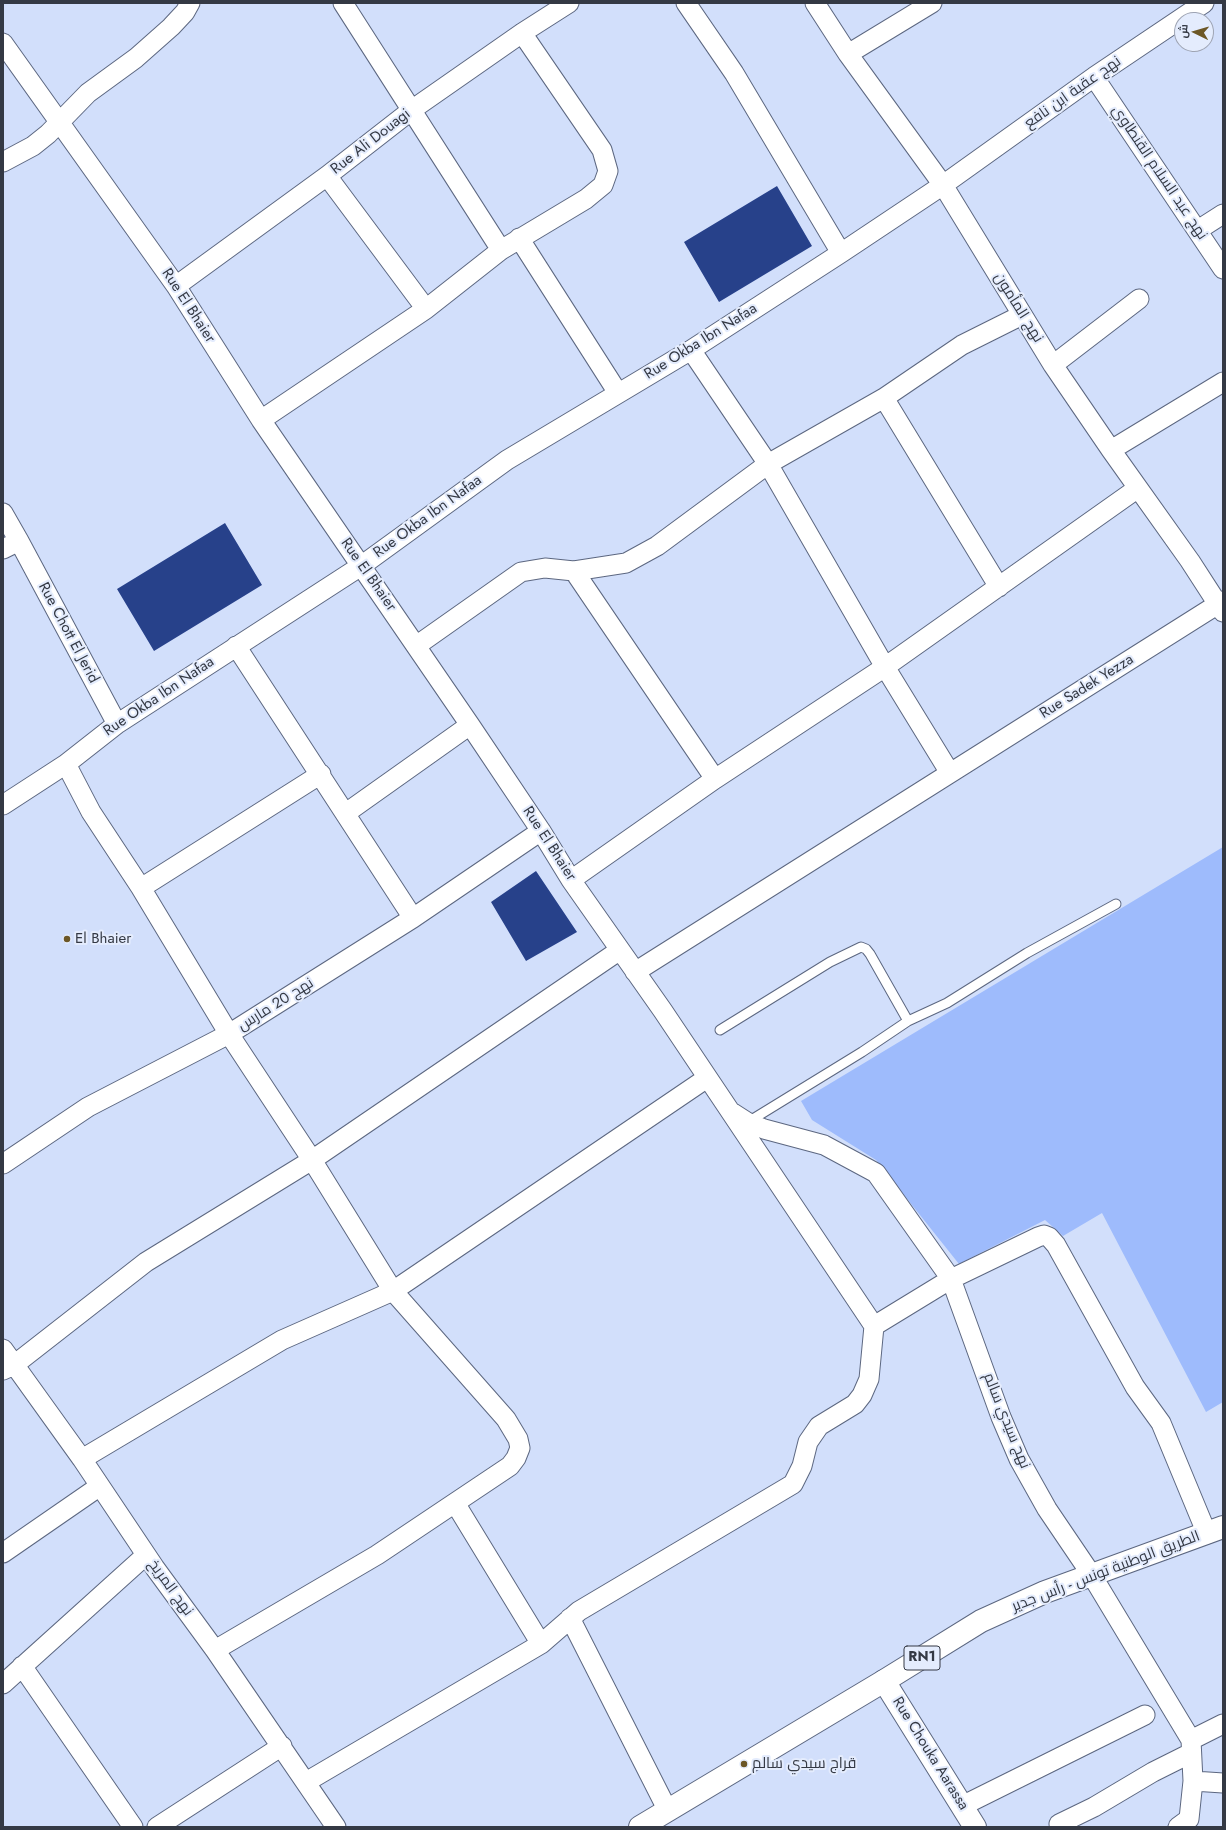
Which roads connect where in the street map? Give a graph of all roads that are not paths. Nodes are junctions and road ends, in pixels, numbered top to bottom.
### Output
1 (343, 3) edge
2 (569, 3) edge
3 (686, 3) edge
4 (815, 3) edge
5 (932, 3) edge
6 (1204, 3) edge
7 (185, 6) edge
8 (522, 33) junction
9 (3, 43) edge
10 (848, 54) junction
11 (1094, 77) junction
12 (413, 109) junction
13 (60, 122) junction
14 (3, 162) edge
15 (327, 176) junction
16 (943, 185) junction
17 (1223, 214) edge
18 (1198, 230) junction
19 (519, 238) junction
20 (501, 250) junction
21 (841, 253) junction
22 (1223, 269) edge
23 (176, 286) junction
24 (1139, 299) dead end
25 (426, 309) junction
26 (1022, 315) junction
27 (690, 350) junction
28 (1053, 365) junction
29 (1223, 382) edge
30 (618, 393) junction
31 (884, 398) junction
32 (261, 420) junction
33 (1111, 450) junction
34 (768, 464) junction
35 (1138, 488) junction
36 (3, 513) edge
37 (11, 545) edge
38 (361, 566) junction
39 (574, 571) junction
40 (999, 588) junction
41 (1221, 605) edge
42 (236, 646) junction
43 (416, 646) junction
44 (885, 667) junction
45 (118, 724) junction
46 (470, 725) junction
47 (66, 764) junction
48 (950, 773) junction
49 (321, 774) junction
50 (715, 779) junction
51 (3, 805) edge
52 (346, 813) junction
53 (541, 831) junction
54 (571, 880) junction
55 (141, 888) junction
56 (1116, 904) dead end
57 (413, 918) junction
58 (620, 950) junction
59 (635, 972) junction
60 (908, 1021) junction
61 (720, 1030) dead end
62 (229, 1034) junction
63 (707, 1078) junction
64 (729, 1110) junction
65 (747, 1122) junction
66 (312, 1160) junction
67 (3, 1164) edge
68 (952, 1279) junction
69 (393, 1291) junction
70 (874, 1326) junction
71 (3, 1349) edge
72 (9, 1367) edge
73 (82, 1459) junction
74 (100, 1486) junction
75 (455, 1503) junction
76 (1215, 1530) edge
77 (3, 1553) edge
78 (146, 1555) junction
79 (1091, 1574) junction
80 (570, 1618) junction
81 (541, 1644) junction
82 (216, 1650) junction
83 (22, 1666) junction
84 (884, 1681) junction
85 (3, 1684) edge
86 (1145, 1715) dead end
87 (1223, 1724) edge
88 (282, 1746) junction
89 (1191, 1746) junction
90 (1193, 1781) junction
91 (306, 1782) junction
92 (1223, 1783) edge
93 (962, 1806) junction
94 (668, 1811) junction
95 (1059, 1824) dead end
96 (1185, 1824) edge
97 (134, 1827) edge
98 (157, 1827) edge
99 (336, 1827) edge
100 (640, 1827) edge
101 (975, 1827) edge

1 - 12 street
2 - 8 street, Rue Ali Douagi
3 - 21 street
4 - 10 street, نهج المأمون
5 - 10 street
6 - 11 street, نهج عقبة ابن نافع
7 - 13 street
8 - 12 street, Rue Ali Douagi
8 - 19 street
9 - 13 street, Rue El Bhaier
10 - 16 street, نهج المأمون
11 - 16 street, نهج عقبة ابن نافع
11 - 18 street, نهج عبد السلام القنطاوي
12 - 15 street, Rue Ali Douagi
12 - 20 street
13 - 14 street
13 - 23 street, Rue El Bhaier
15 - 23 street, Rue Ali Douagi
15 - 25 street
16 - 21 street, Rue Okba Ibn Nafaa
16 - 26 street, نهج المأمون
17 - 18 street
18 - 22 street, نهج عبد السلام القنطاوي
19 - 20 street
19 - 30 street
20 - 25 street
21 - 27 street, Rue Okba Ibn Nafaa
23 - 32 street, Rue El Bhaier
24 - 28 street
25 - 32 street
26 - 28 street, نهج المأمون
26 - 31 street
27 - 30 street, Rue Okba Ibn Nafaa
27 - 34 street
28 - 33 street, نهج المأمون
29 - 33 street
30 - 38 street, Rue Okba Ibn Nafaa
31 - 34 street
31 - 40 street
32 - 38 street, Rue El Bhaier
33 - 35 street, نهج المأمون
34 - 39 street
34 - 44 street
35 - 40 street
35 - 41 street, نهج المأمون
36 - 37 street, Rue Chott El Jerid
37 - 45 street, Rue Chott El Jerid
38 - 42 street, Rue Okba Ibn Nafaa
38 - 43 street, Rue El Bhaier
39 - 43 street
39 - 50 street
40 - 44 street
41 - 48 street, Rue Sadek Yezza
42 - 45 street, Rue Okba Ibn Nafaa
42 - 49 street
43 - 46 street, Rue El Bhaier
44 - 48 street
44 - 50 street
45 - 47 street, Rue Okba Ibn Nafaa
46 - 52 street
46 - 53 street, Rue El Bhaier
47 - 51 street, Rue Okba Ibn Nafaa
47 - 55 street
48 - 59 street, Rue Sadek Yezza
49 - 52 street
49 - 55 street
50 - 54 street
52 - 57 street
53 - 54 street, Rue El Bhaier
53 - 57 street, نهج 20 مارس
54 - 58 street, Rue El Bhaier
55 - 62 street
56 - 60 lane
57 - 62 street, نهج 20 مارس
58 - 59 street, Rue El Bhaier
58 - 66 street
59 - 63 street, Rue El Bhaier
60 - 61 lane
60 - 65 lane
62 - 66 street
62 - 67 street, نهج 20 مارس
63 - 64 street, Rue El Bhaier
63 - 69 street
64 - 65 street, نهج سيدي سالم
64 - 70 street, Rue El Bhaier
65 - 68 street, نهج سيدي سالم
66 - 69 street
66 - 72 street
68 - 70 street
68 - 76 street
68 - 79 street, نهج سيدي سالم
69 - 73 street
69 - 75 street
70 - 80 street
71 - 72 street, نهج المريخ
72 - 73 street, نهج المريخ
73 - 74 street, نهج المريخ
74 - 77 street
74 - 78 street, نهج المريخ
75 - 81 street
75 - 82 street
76 - 79 main road, الطريق الوطنية تونس - رأس جدير / RN1
78 - 82 street, نهج المريخ
78 - 83 street
79 - 84 main road, الطريق الوطنية تونس - رأس جدير / RN1
79 - 89 street, نهج سيدي سالم
80 - 81 street
80 - 94 street
81 - 91 street
82 - 88 street, نهج المريخ
83 - 85 street
83 - 97 street
84 - 93 main road, Rue Chouka Aarassa
84 - 94 main road, الطريق الوطنية تونس - رأس جدير / RN1
86 - 93 street
87 - 89 street
88 - 91 street, نهج المريخ
88 - 98 street
89 - 90 street
89 - 95 street
90 - 92 street
90 - 96 street
91 - 99 street, نهج المريخ
93 - 101 main road, Rue Chouka Aarassa
94 - 100 main road, الطريق الوطنية تونس - رأس جدير / RN1

